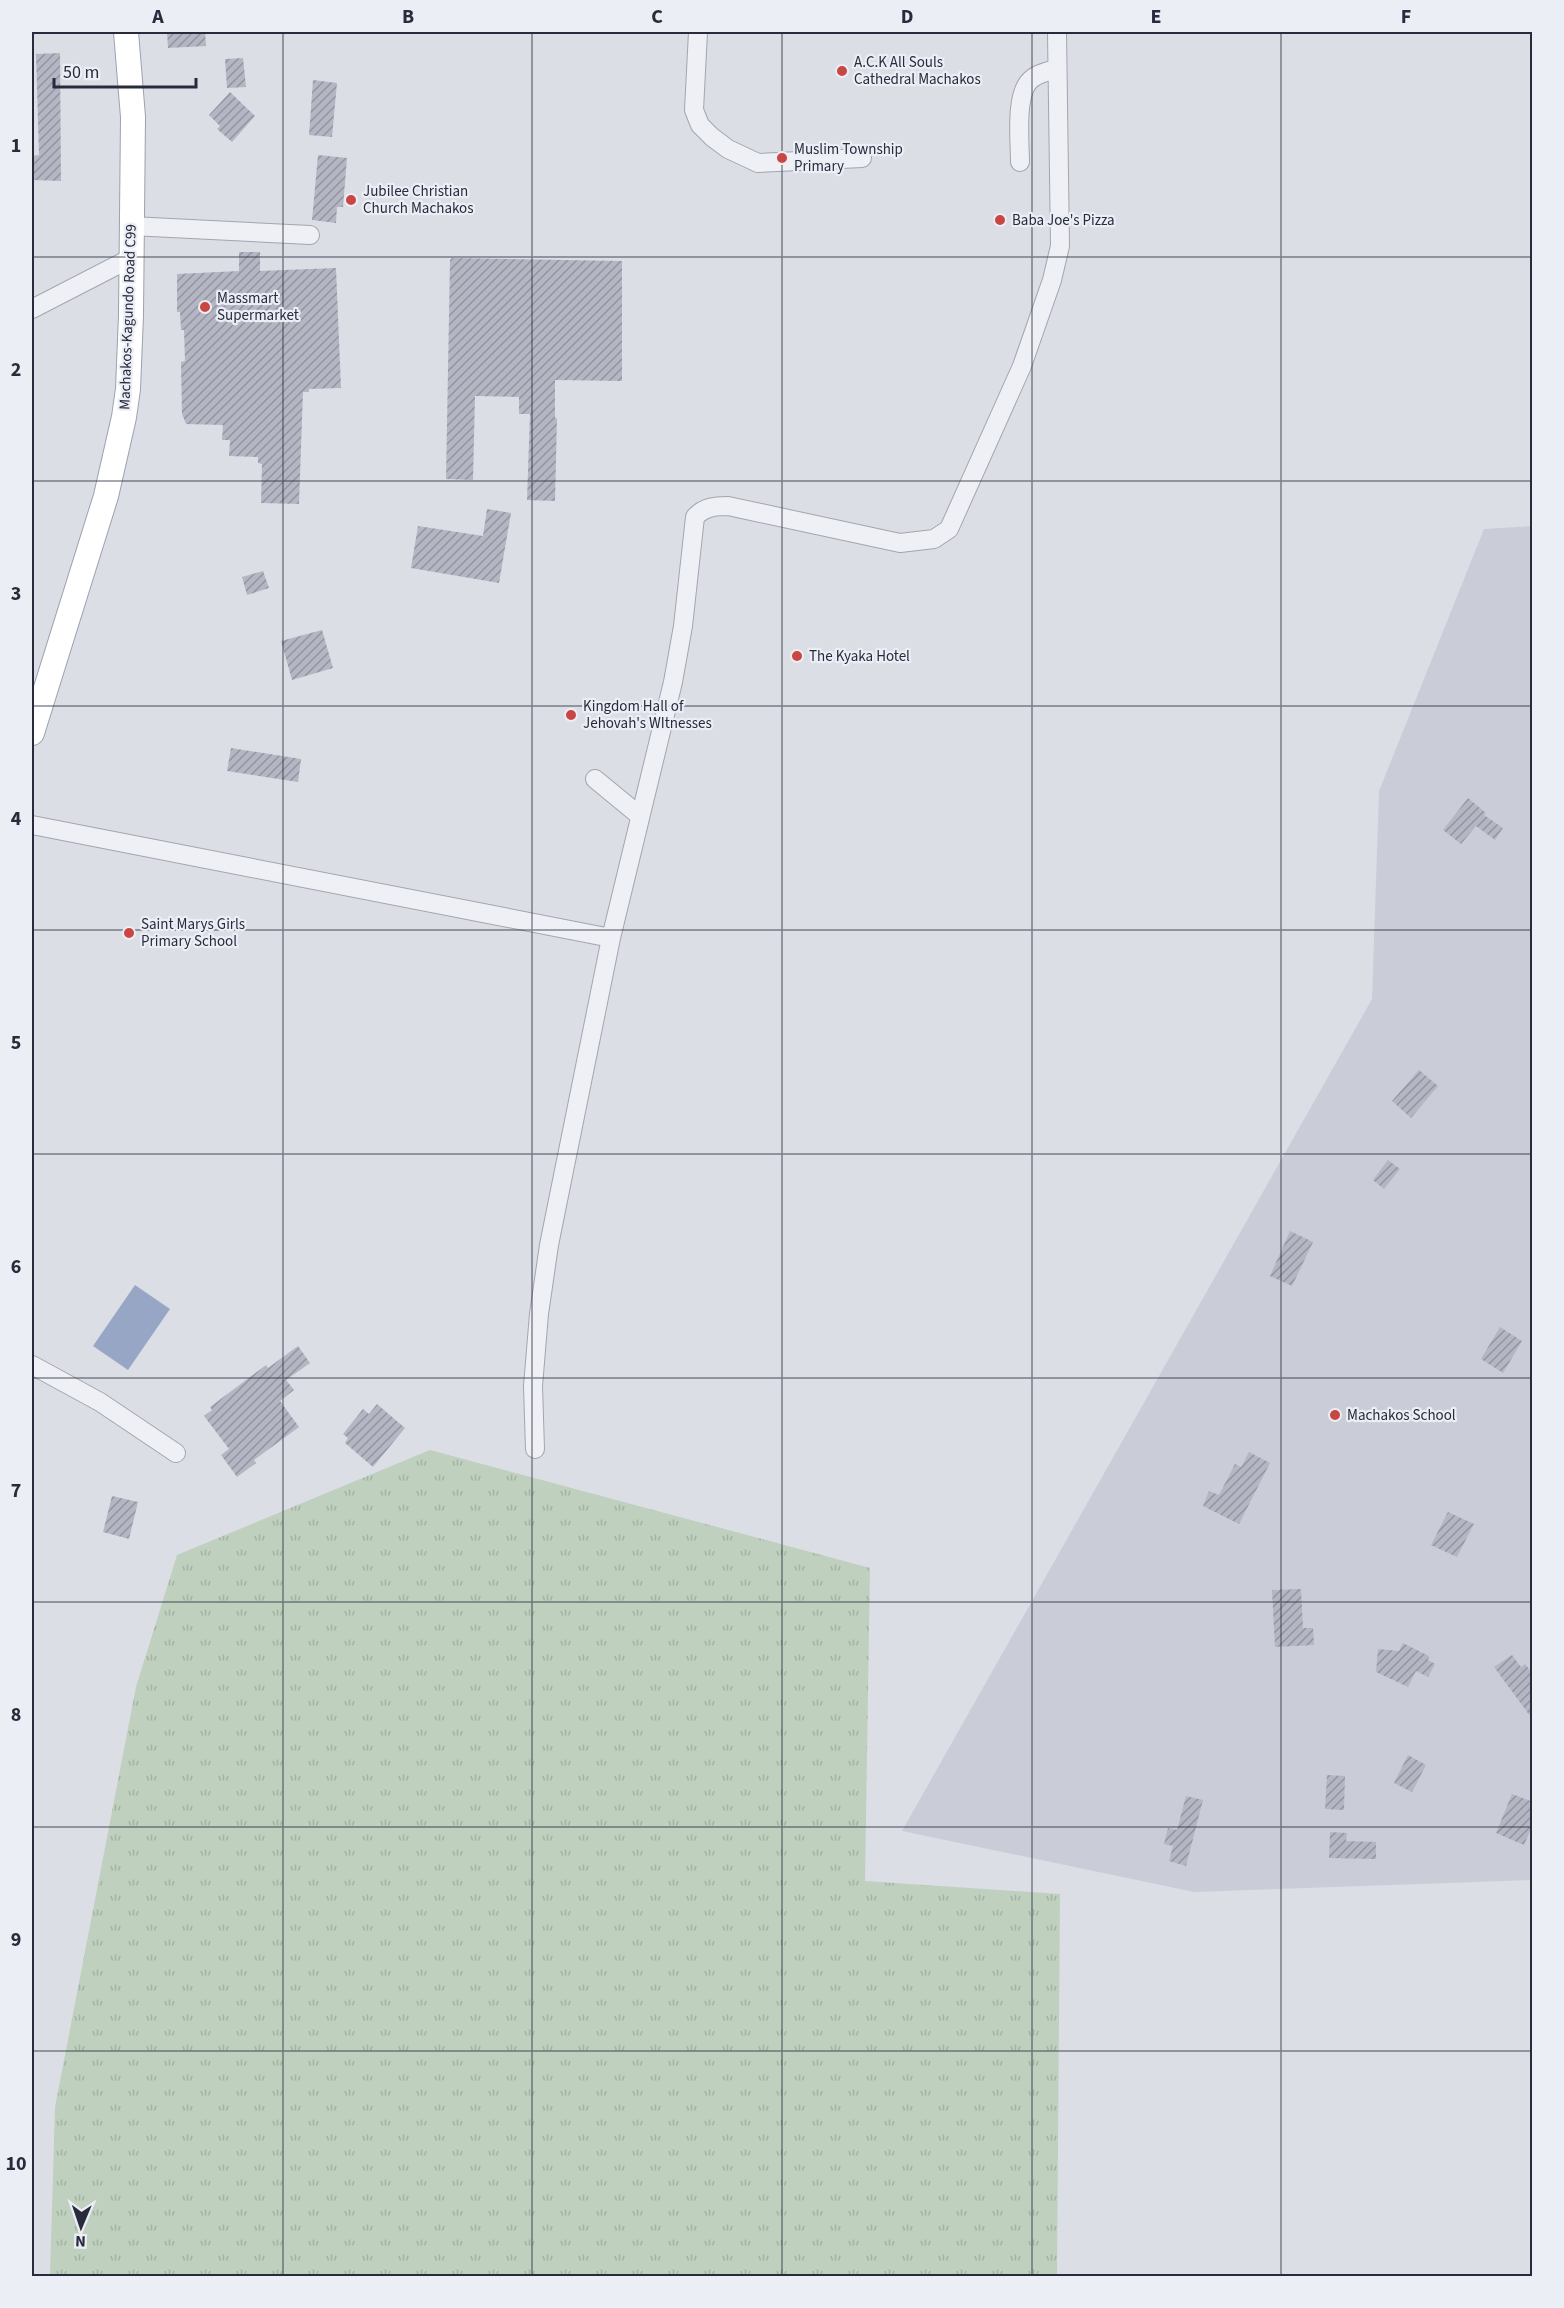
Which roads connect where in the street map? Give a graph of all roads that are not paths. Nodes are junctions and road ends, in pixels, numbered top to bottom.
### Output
1 (126, 32) edge
2 (698, 32) edge
3 (1057, 32) edge
4 (1056, 69) junction
5 (862, 158) dead end
6 (1020, 162) dead end
7 (131, 226) junction
8 (310, 235) dead end
9 (131, 258) junction
10 (32, 309) edge
11 (32, 733) edge
12 (595, 779) dead end
13 (640, 816) junction
14 (32, 825) edge
15 (611, 938) junction
16 (32, 1365) edge
17 (535, 1449) dead end
18 (176, 1453) dead end

1 - 7 main road, Machakos-Kagundo Road C99
2 - 5 street
3 - 4 street
4 - 6 street
4 - 13 street
7 - 8 street
7 - 9 main road, Machakos-Kagundo Road C99
9 - 10 street
9 - 11 main road, Machakos-Kagundo Road C99
12 - 13 street
13 - 15 street
14 - 15 street
15 - 17 street
16 - 18 street

